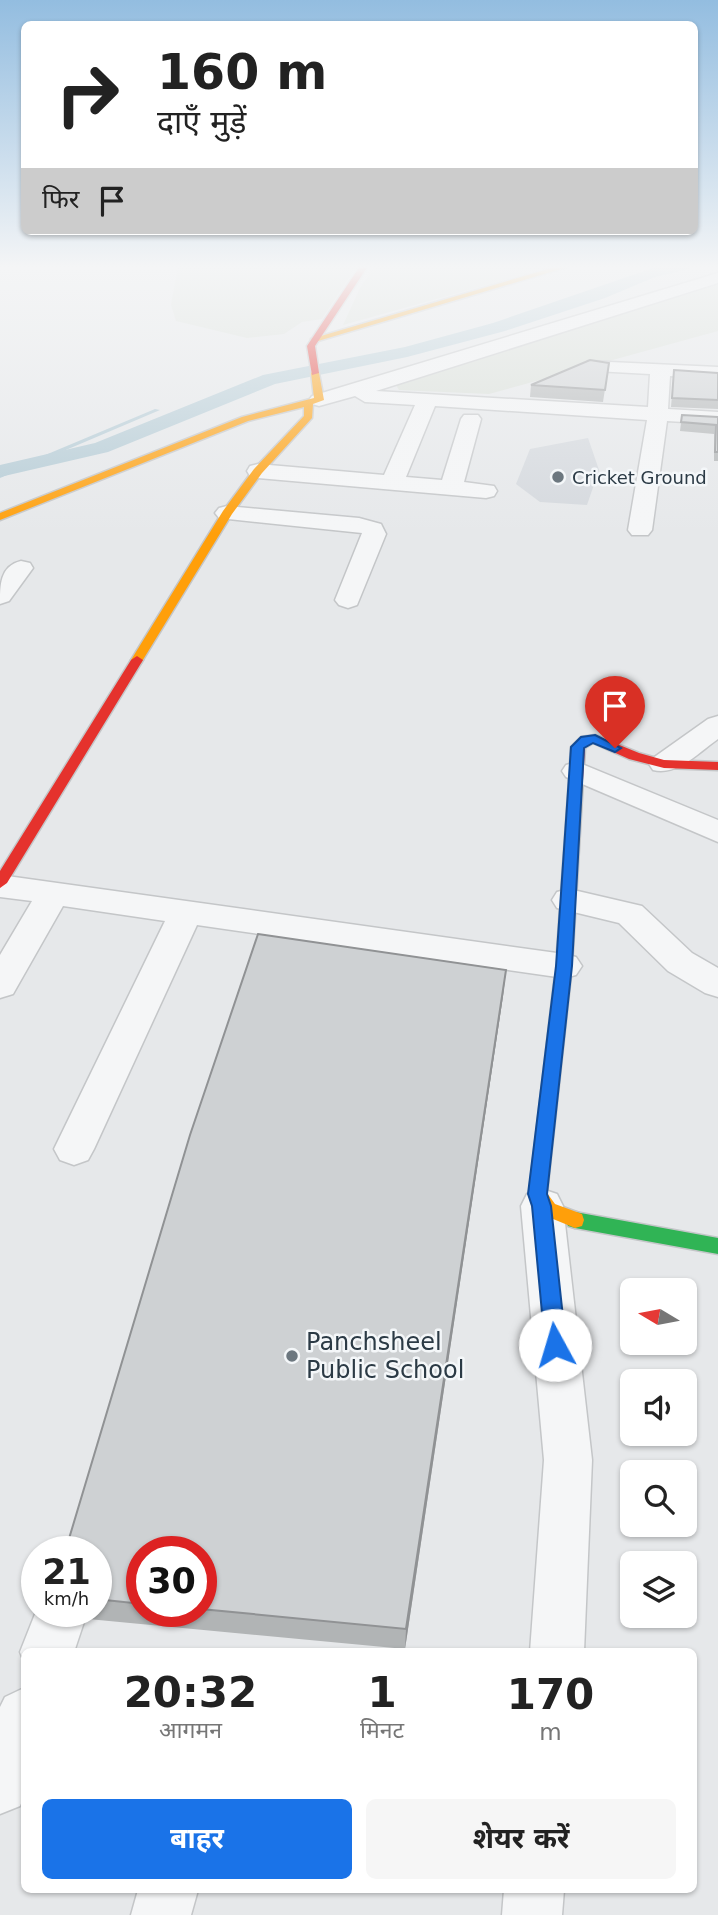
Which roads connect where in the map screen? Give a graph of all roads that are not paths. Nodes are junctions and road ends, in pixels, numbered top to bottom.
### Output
1 (313, 355) edge
2 (462, 355) edge
3 (595, 365) edge
4 (660, 369) junction
5 (718, 373) edge
6 (428, 399) junction
7 (322, 400) junction
8 (658, 414) junction
9 (718, 418) edge
10 (471, 419) dead end
11 (258, 471) junction
12 (392, 483) junction
13 (451, 488) junction
14 (486, 491) dead end
15 (227, 513) junction
16 (0, 517) edge
17 (640, 530) dead end
18 (21, 568) dead end
19 (0, 596) edge
20 (348, 600) dead end
21 (718, 725) edge
22 (664, 764) junction
23 (718, 766) edge
24 (577, 771) junction
25 (718, 832) edge
26 (0, 884) edge
27 (53, 894) junction
28 (569, 900) junction
29 (186, 912) junction
30 (564, 966) junction
31 (718, 984) edge
32 (0, 985) edge
33 (74, 1149) dead end
34 (542, 1206) junction
35 (718, 1246) edge
36 (557, 1648) edge
37 (21, 1725) edge
38 (0, 1786) edge
39 (167, 1893) edge
40 (534, 1893) edge
41 (161, 1915) edge
42 (531, 1915) edge

1 - 7 street
2 - 7 street
3 - 4 street
4 - 5 street
4 - 8 street
6 - 7 street
6 - 8 street
6 - 12 street
7 - 11 street
7 - 16 street
8 - 9 street
8 - 17 street
10 - 13 street
11 - 12 street
11 - 15 street
12 - 13 street
13 - 14 street
15 - 20 street
15 - 26 street
18 - 19 street
21 - 22 street
22 - 23 street
22 - 24 street
24 - 25 street
24 - 28 street
26 - 27 street
27 - 29 street
27 - 32 street
28 - 30 street
28 - 31 street
29 - 30 street
29 - 33 street
30 - 34 street
34 - 35 street
34 - 36 street
37 - 38 street
39 - 41 street
40 - 42 street

